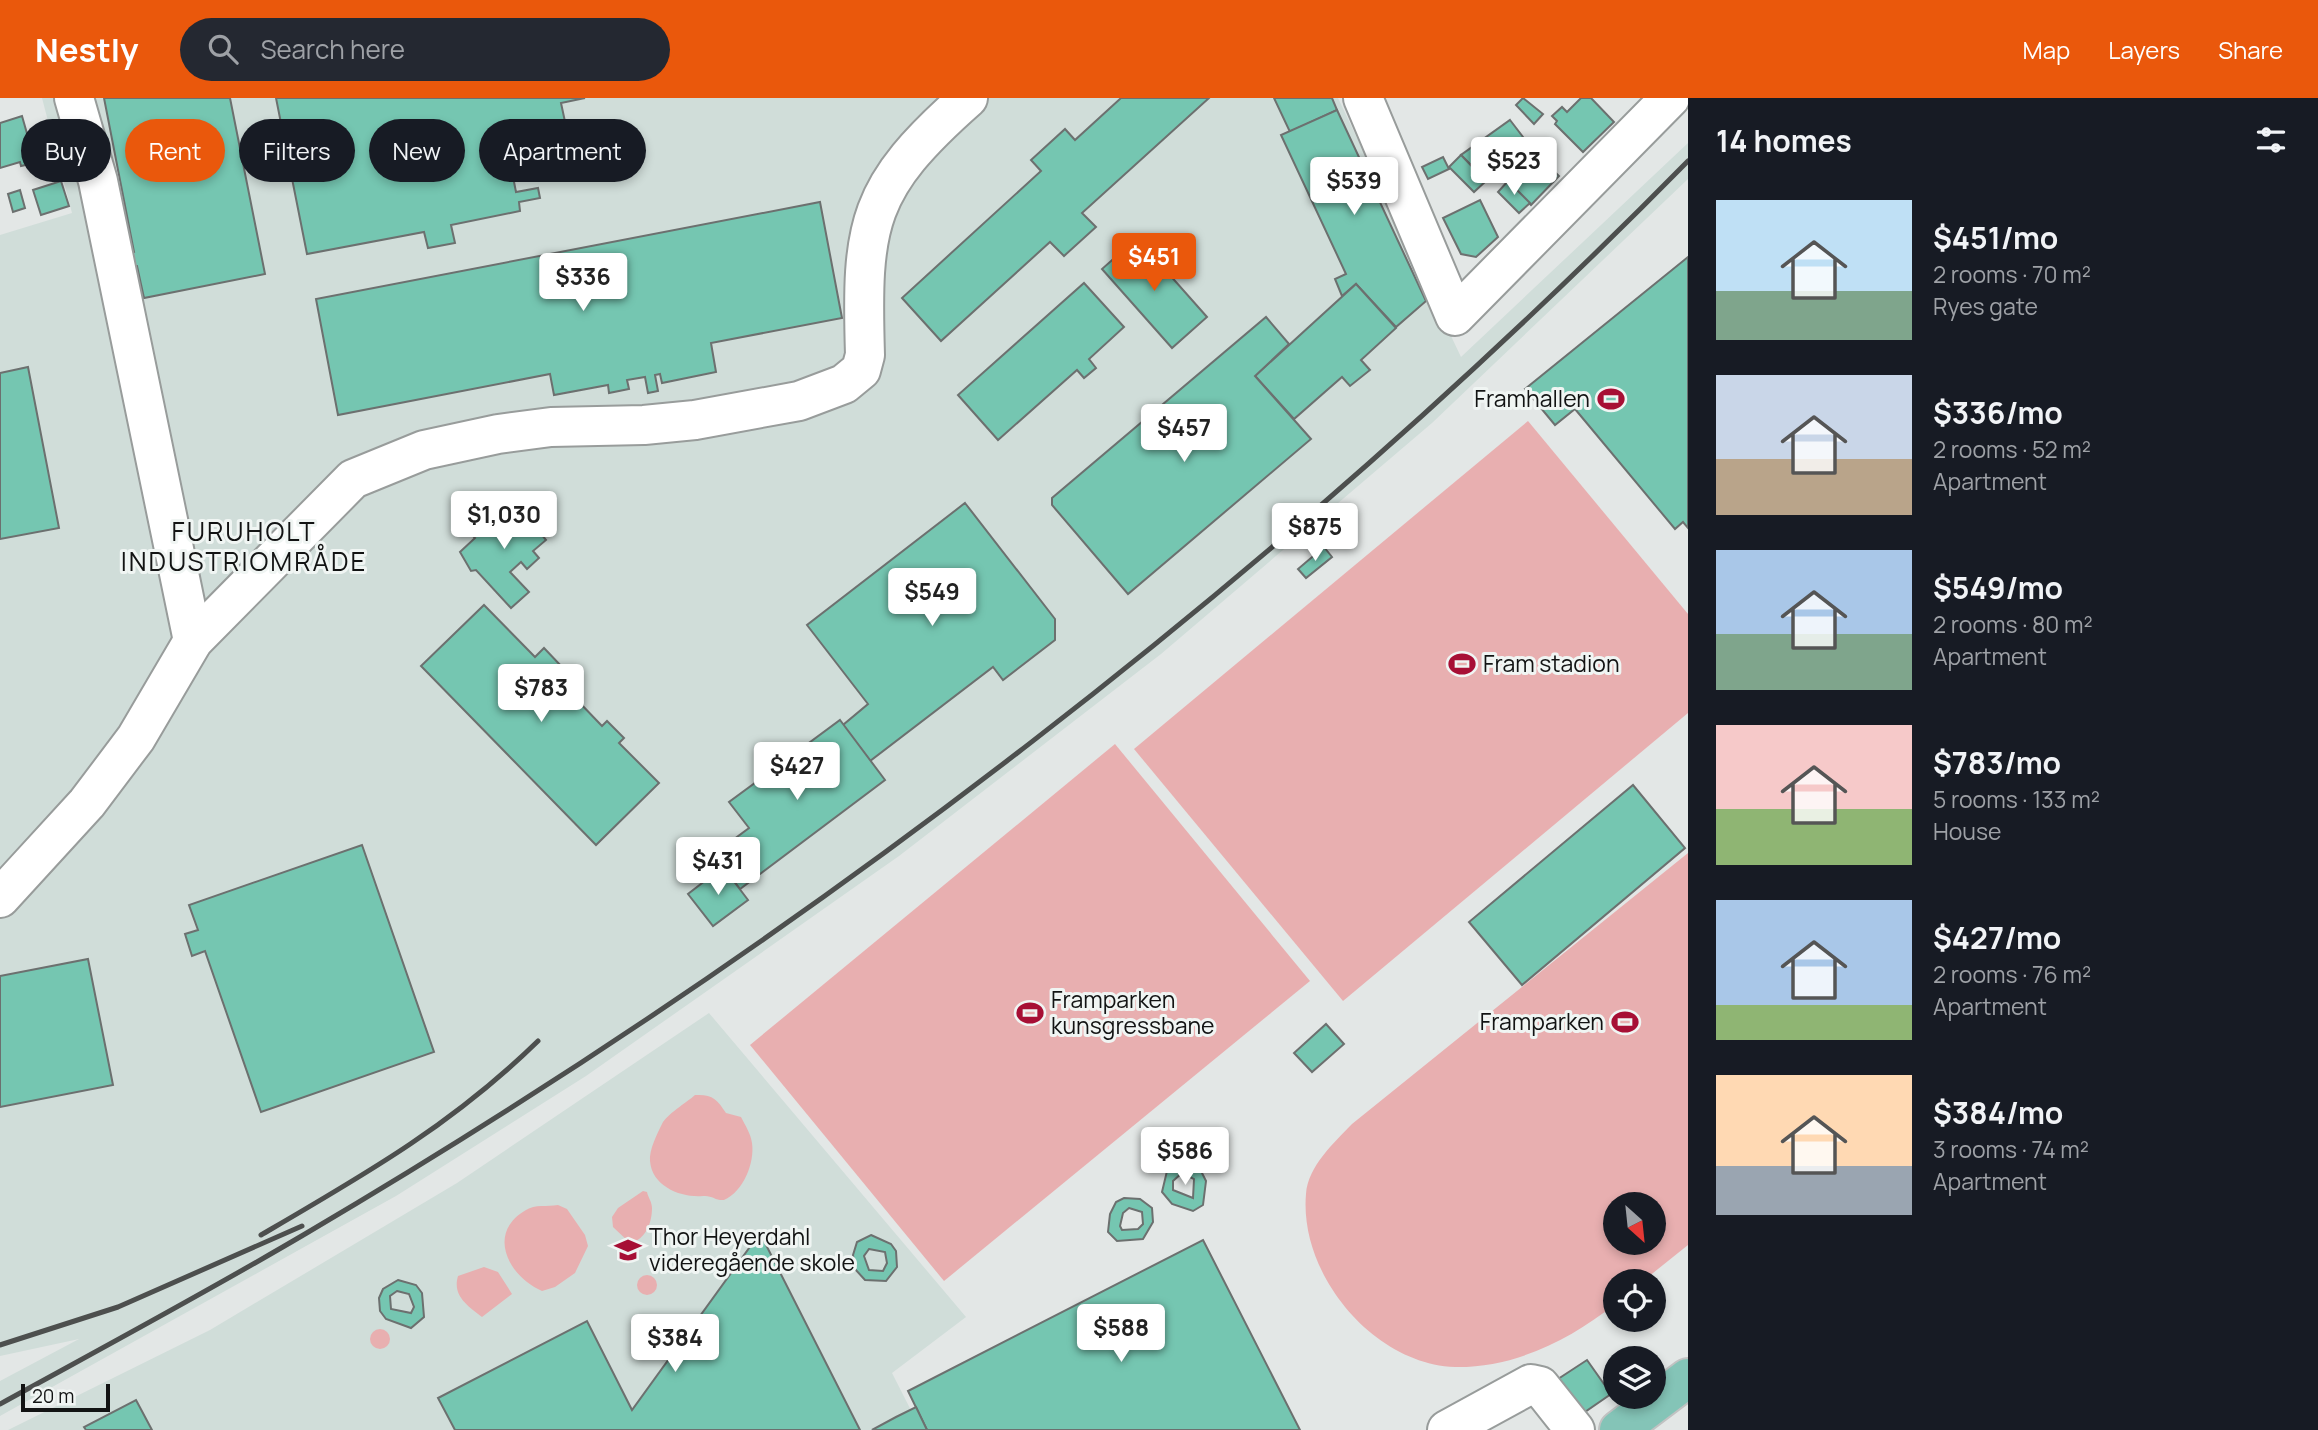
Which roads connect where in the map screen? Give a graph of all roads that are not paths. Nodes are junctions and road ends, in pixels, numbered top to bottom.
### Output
1 (74, 98) edge
2 (968, 98) edge
3 (1363, 98) edge
4 (1670, 98) edge
5 (193, 640) junction
6 (0, 898) edge
7 (1688, 1378) edge
8 (1447, 1430) edge
9 (1575, 1430) edge
10 (1619, 1430) edge

1 - 5 street
2 - 5 street
3 - 4 street
5 - 6 street
7 - 10 main road
8 - 9 street

